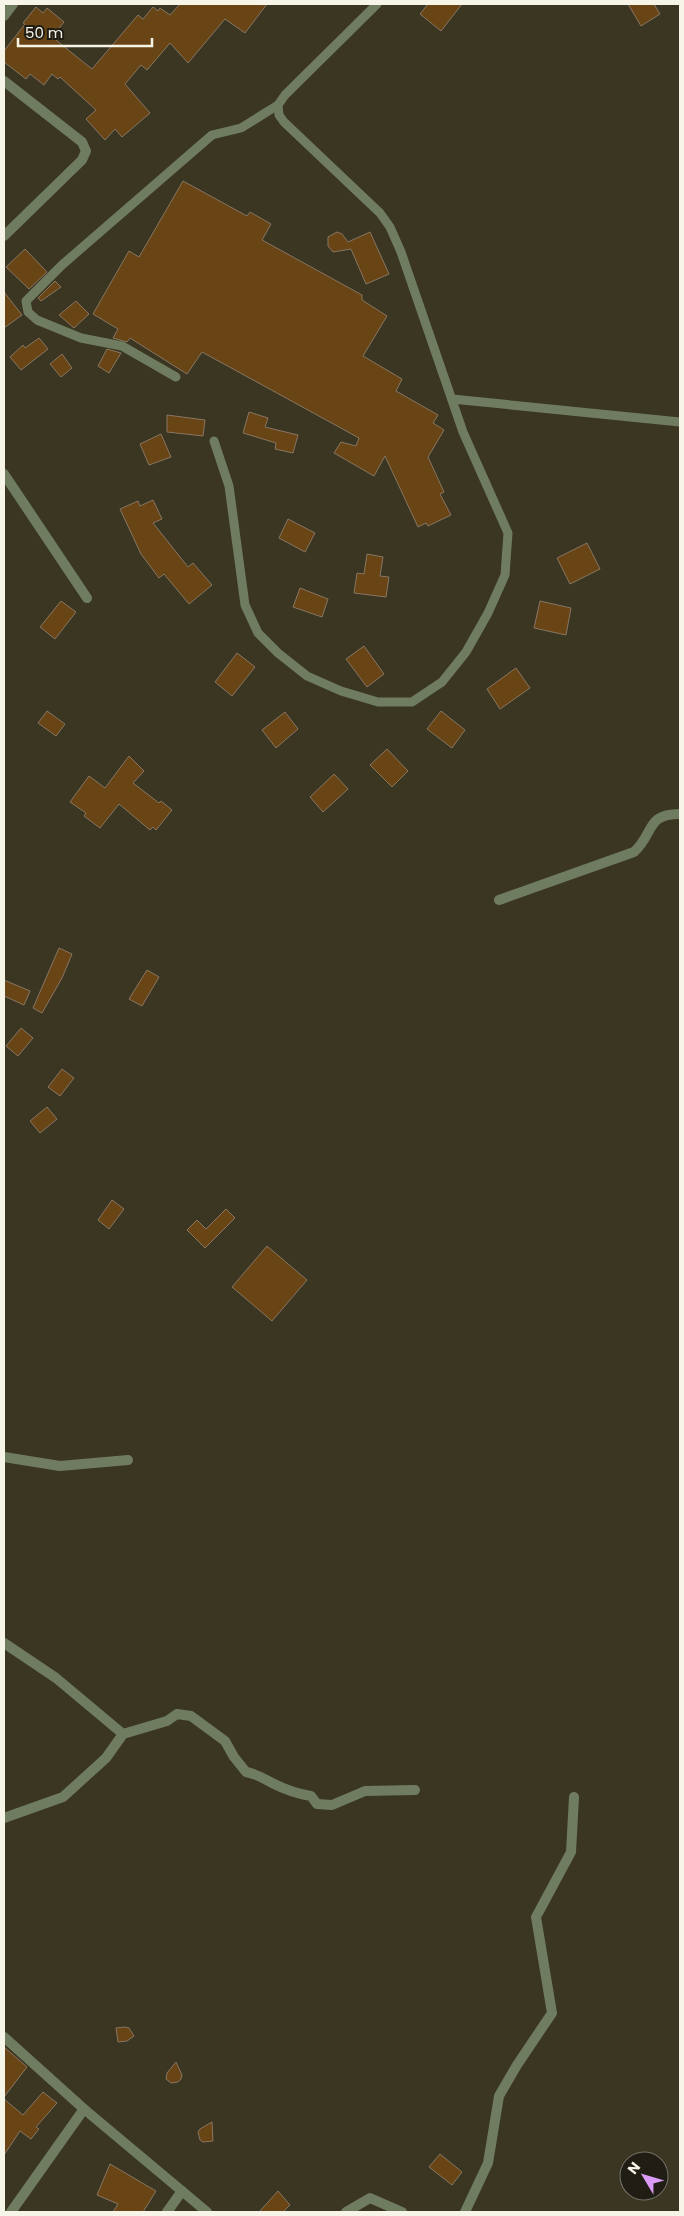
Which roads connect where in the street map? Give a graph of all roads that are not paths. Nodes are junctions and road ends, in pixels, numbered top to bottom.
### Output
1 (13, 4) edge
2 (377, 4) edge
3 (4, 16) edge
4 (4, 81) edge
5 (278, 105) junction
6 (4, 236) edge
7 (176, 377) dead end
8 (452, 400) junction
9 (680, 422) edge
10 (214, 441) dead end
11 (4, 474) edge
12 (87, 598) dead end
13 (680, 814) edge
14 (499, 900) dead end
15 (4, 1457) edge
16 (128, 1460) dead end
17 (4, 1643) edge
18 (123, 1734) junction
19 (416, 1790) dead end
20 (574, 1797) dead end
21 (4, 1818) edge
22 (4, 2037) edge
23 (84, 2109) junction
24 (182, 2191) junction
25 (11, 2212) edge
26 (167, 2212) edge
27 (207, 2212) edge
28 (346, 2212) edge
29 (402, 2212) edge
30 (466, 2212) edge

1 - 3 street
2 - 5 lane
4 - 6 street
5 - 7 lane
5 - 8 lane
8 - 9 lane
8 - 10 lane
11 - 12 street
13 - 14 street
15 - 16 street
17 - 18 street
18 - 19 street
18 - 21 street
20 - 30 street
22 - 23 street
23 - 24 street
23 - 25 street
24 - 26 street
24 - 27 street
28 - 29 street

